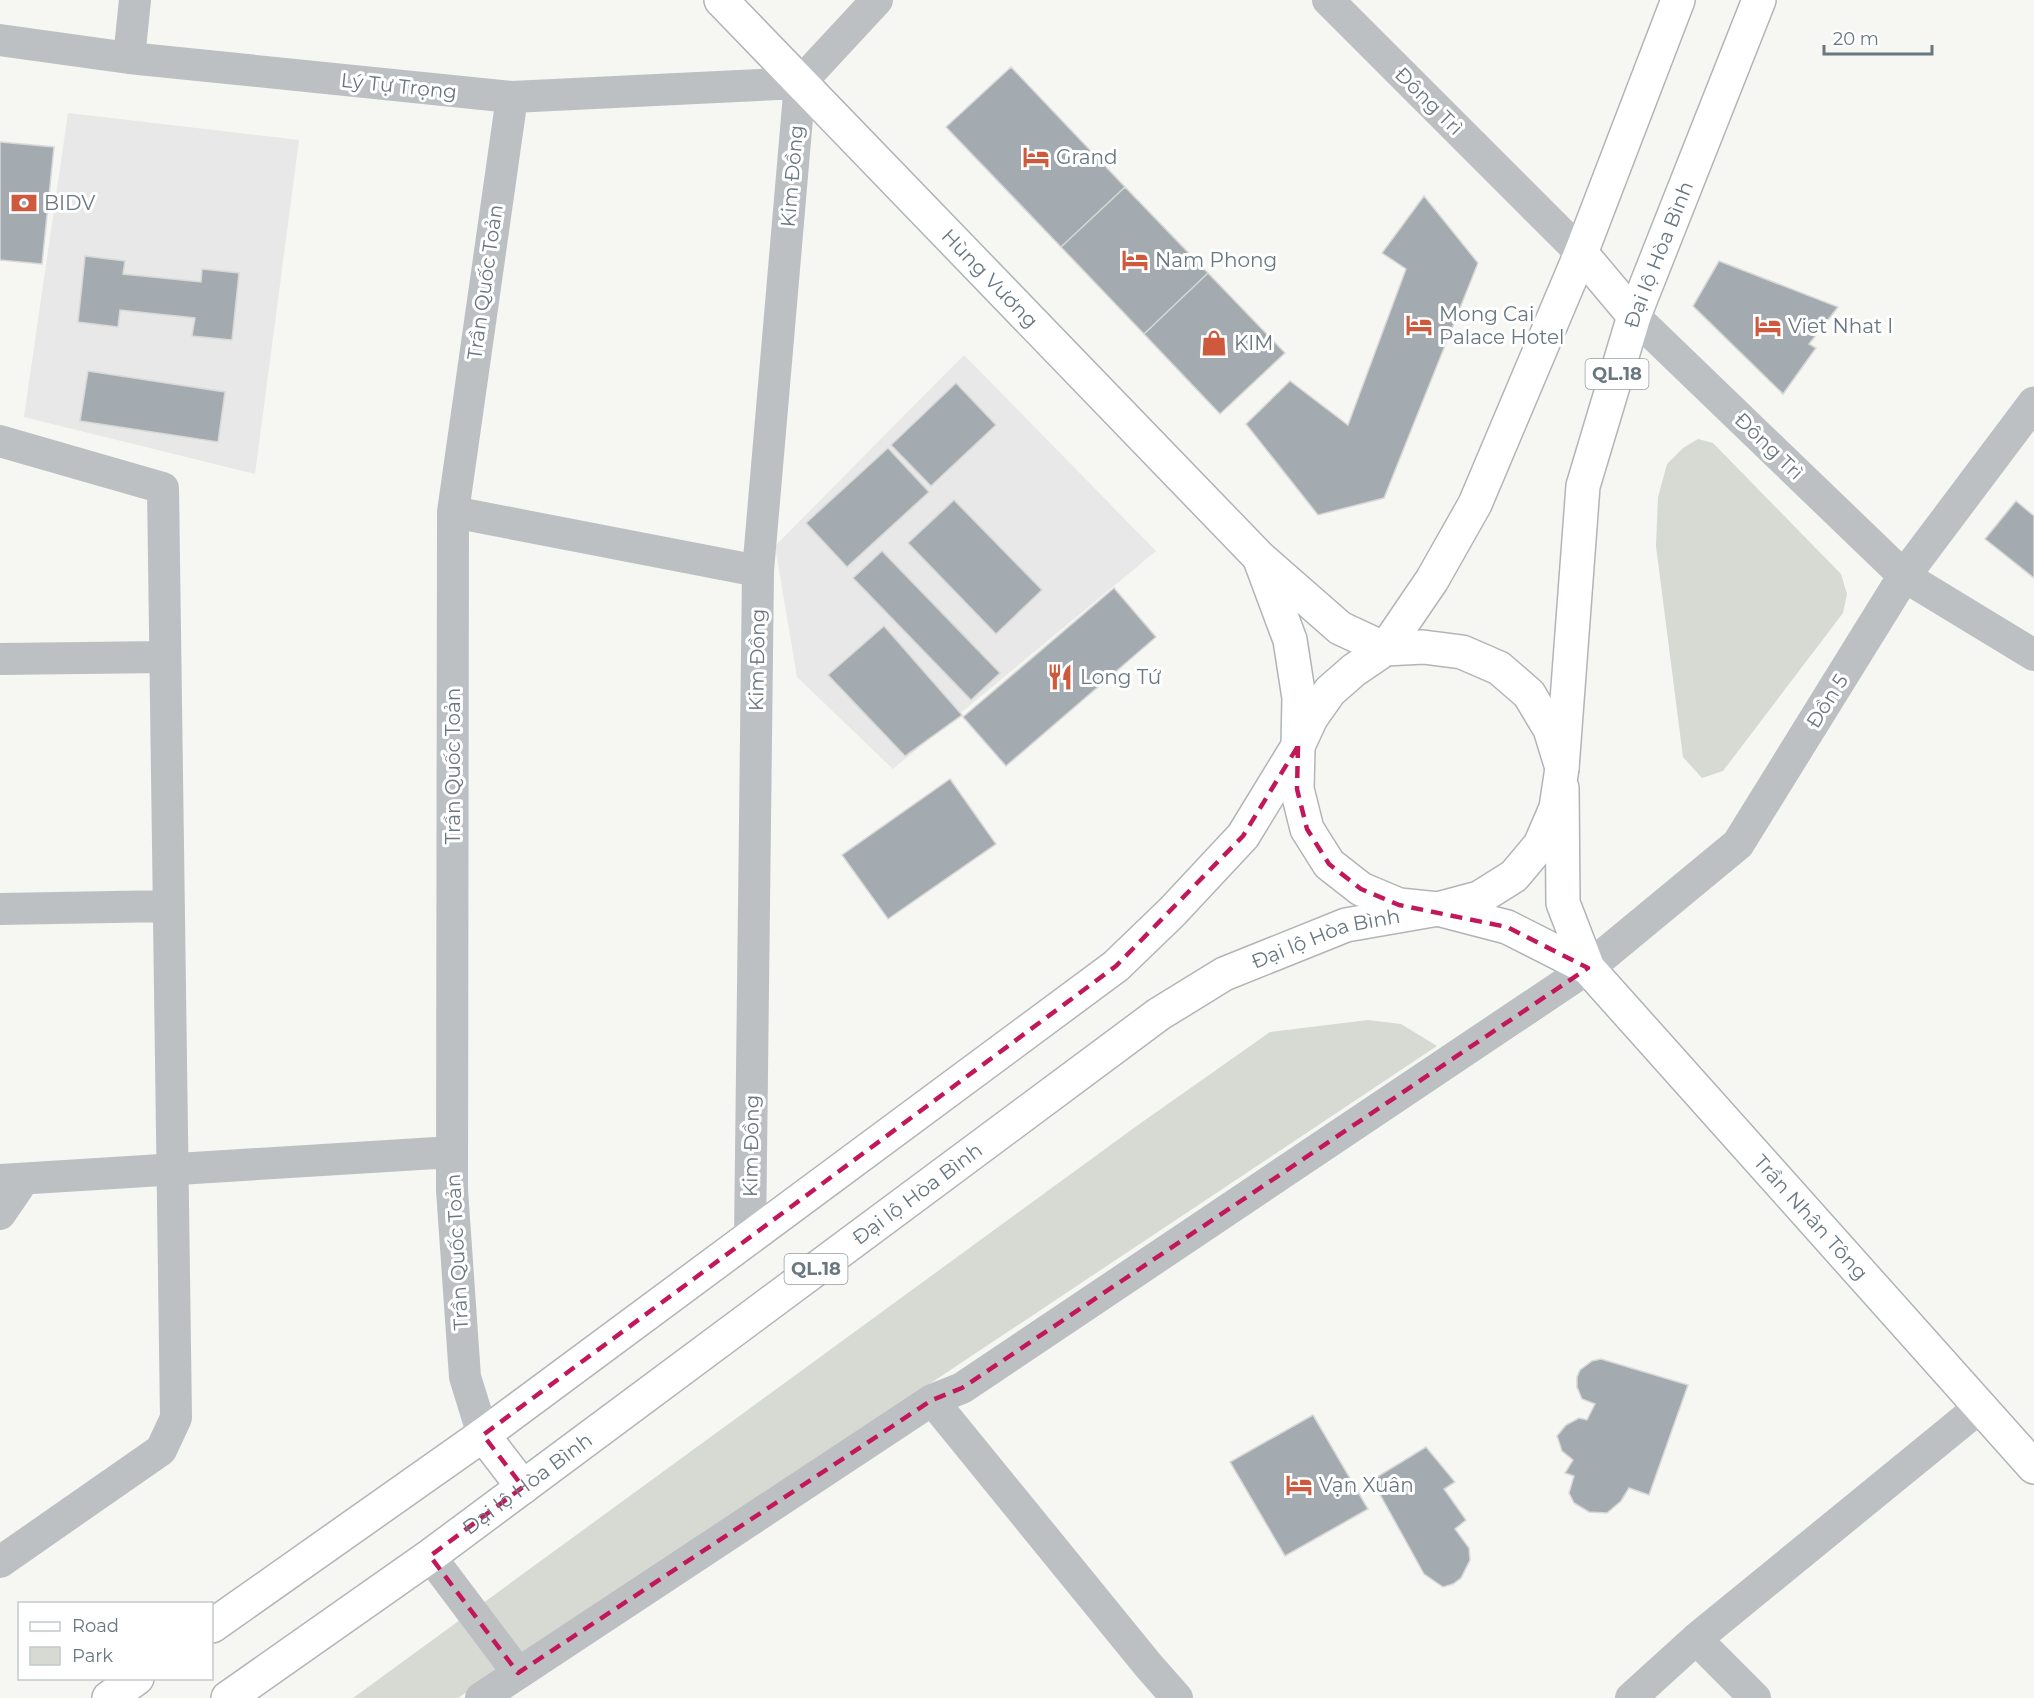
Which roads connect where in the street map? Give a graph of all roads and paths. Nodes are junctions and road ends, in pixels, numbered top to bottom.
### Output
1 (135, 0) edge
2 (721, 0) edge
3 (877, 0) edge
4 (1328, 0) edge
5 (1678, 0) edge
6 (1759, 0) edge
7 (0, 40) edge
8 (129, 58) junction
9 (800, 83) junction
10 (512, 97) junction
11 (1581, 253) junction
12 (1634, 316) junction
13 (2034, 403) edge
14 (0, 441) edge
15 (453, 512) junction
16 (1259, 557) junction
17 (758, 571) junction
18 (1904, 576) junction
19 (1385, 649) junction
20 (2034, 655) edge
21 (165, 657) junction
22 (0, 659) edge
23 (1298, 746) junction
24 (1562, 768) junction
25 (169, 906) junction
26 (0, 909) edge
27 (1438, 909) junction
28 (1588, 968) junction
29 (452, 1152) junction
30 (172, 1168) junction
31 (12, 1179) edge
32 (0, 1214) edge
33 (750, 1239) junction
34 (932, 1400) junction
35 (1980, 1407) junction
36 (483, 1436) junction
37 (2034, 1467) edge
38 (524, 1487) junction
39 (430, 1556) junction
40 (0, 1562) edge
41 (213, 1625) edge
42 (1696, 1639) junction
43 (518, 1673) junction
44 (134, 1680) edge
45 (109, 1698) edge
46 (228, 1698) edge
47 (481, 1698) edge
48 (1177, 1698) edge
49 (1631, 1698) edge
50 (1755, 1698) edge

1 - 8 street
2 - 9 main road, Hùng Vương
3 - 9 street
4 - 11 street, Đông Trì
5 - 11 main road
6 - 12 main road, Đại lộ Hòa Bình / QL.18
7 - 8 street, Lý Tự Trọng
8 - 10 street, Lý Tự Trọng
9 - 10 street, Lý Tự Trọng
9 - 16 main road, Hùng Vương
9 - 17 street, Kim Đồng
10 - 15 street, Trần Quốc Toản
11 - 12 main road
11 - 19 main road
12 - 18 street, Đông Trì
12 - 24 main road, Đại lộ Hòa Bình / QL.18
13 - 18 street, Đồn 5
14 - 21 street
15 - 17 street
15 - 29 street, Trần Quốc Toản
16 - 19 main road, Hùng Vương
16 - 23 main road
17 - 33 street, Kim Đồng
18 - 20 street, Đông Trì
18 - 28 street, Đồn 5
19 - 23 main road
19 - 24 main road
21 - 22 street
21 - 25 street
23 - 27 main road
23 - 33 main road
24 - 27 main road, Đại lộ Hòa Bình
24 - 28 main road
25 - 26 street
25 - 30 street
27 - 28 main road
27 - 38 main road, Đại lộ Hòa Bình / QL.18
28 - 34 street
28 - 35 main road, Trần Nhân Tông
29 - 30 street
29 - 36 street, Trần Quốc Toản
30 - 31 street
30 - 40 street
31 - 32 street
33 - 36 main road
34 - 43 street
34 - 48 street
35 - 37 main road, Trần Nhân Tông
35 - 42 street
36 - 38 main road
36 - 41 main road
38 - 39 main road, Đại lộ Hòa Bình / QL.18
39 - 43 street
39 - 46 main road, Đại lộ Hòa Bình / QL.18
42 - 49 street
42 - 50 street
43 - 47 street
44 - 45 main road

